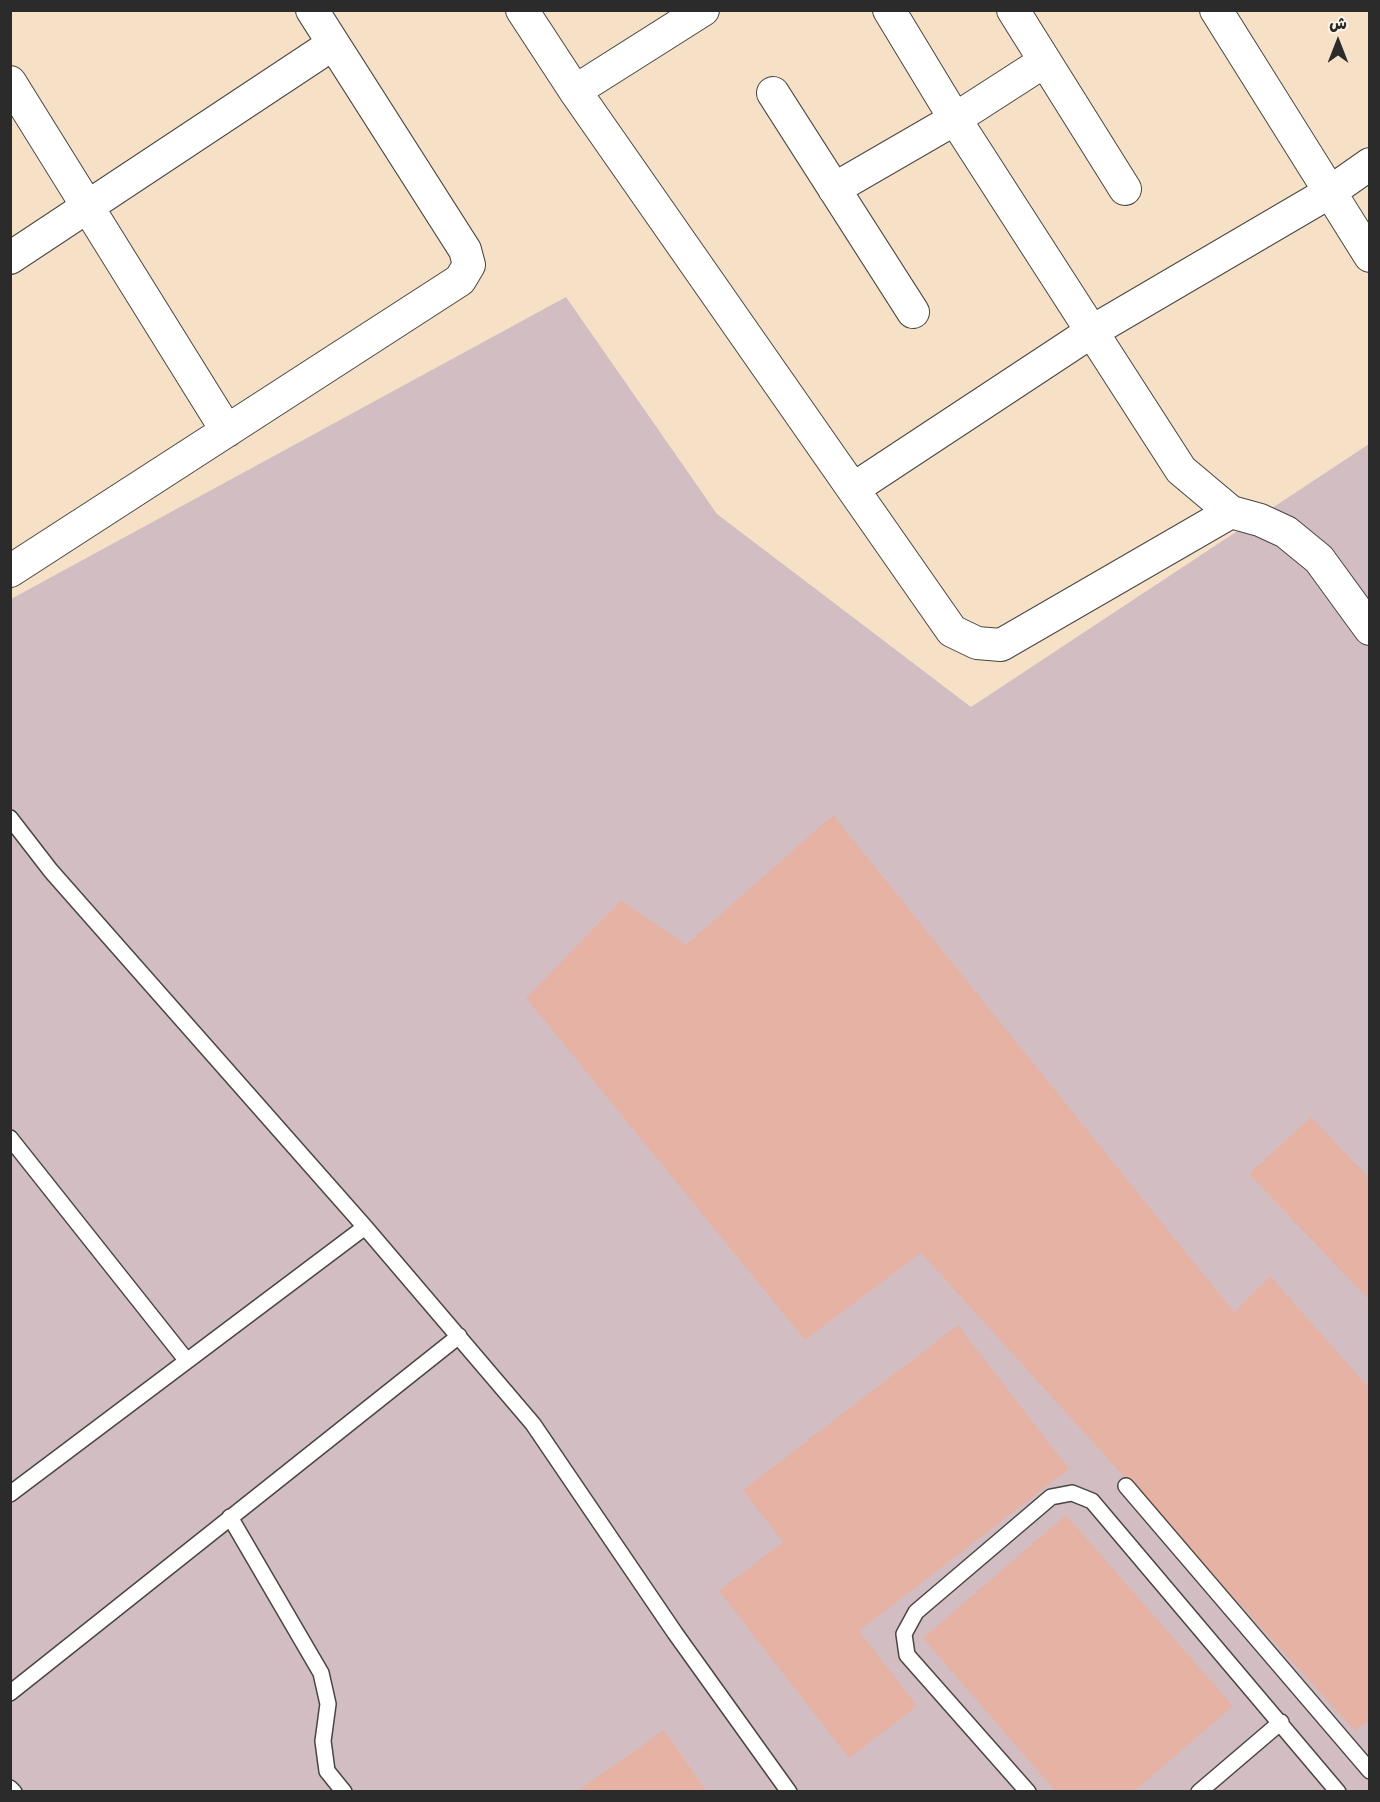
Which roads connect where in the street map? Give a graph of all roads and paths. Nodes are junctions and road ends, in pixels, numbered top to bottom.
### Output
1 (312, 10) edge
2 (522, 10) edge
3 (703, 10) edge
4 (889, 10) edge
5 (1013, 10) edge
6 (1216, 10) edge
7 (333, 44) junction
8 (1045, 61) junction
9 (10, 82) edge
10 (574, 91) junction
11 (773, 93) dead end
12 (955, 119) junction
13 (1370, 164) edge
14 (834, 189) junction
15 (1125, 189) dead end
16 (1330, 192) junction
17 (89, 208) junction
18 (1370, 256) edge
19 (10, 258) edge
20 (913, 312) dead end
21 (1091, 332) junction
22 (227, 431) junction
23 (853, 489) junction
24 (1231, 512) junction
25 (10, 571) edge
26 (1370, 629) edge
27 (10, 818) edge
28 (10, 1138) edge
29 (365, 1227) junction
30 (459, 1336) junction
31 (187, 1361) junction
32 (1126, 1486) dead end
33 (10, 1494) edge
34 (230, 1517) junction
35 (10, 1693) edge
36 (1281, 1722) junction
37 (1370, 1771) edge
38 (10, 1788) edge
39 (14, 1791) edge
40 (344, 1791) edge
41 (789, 1791) edge
42 (1029, 1791) edge
43 (1199, 1791) edge
44 (1338, 1791) edge

1 - 7 street
2 - 10 street
3 - 10 street
4 - 12 street
5 - 8 street
6 - 16 street
7 - 17 street
7 - 22 street
8 - 12 street
8 - 15 street
9 - 17 street
10 - 23 street
11 - 14 street
12 - 14 street
12 - 21 street
13 - 16 street
14 - 20 street
16 - 18 street
16 - 21 street
17 - 19 street
17 - 22 street
21 - 23 street
21 - 24 street
22 - 25 street
23 - 24 street
24 - 26 street
27 - 29 lane
28 - 31 lane
29 - 30 lane
29 - 31 lane
30 - 34 lane
30 - 41 lane
31 - 33 lane
32 - 37 lane
34 - 35 lane
34 - 40 lane
36 - 42 lane
36 - 43 lane
36 - 44 lane
38 - 39 lane

